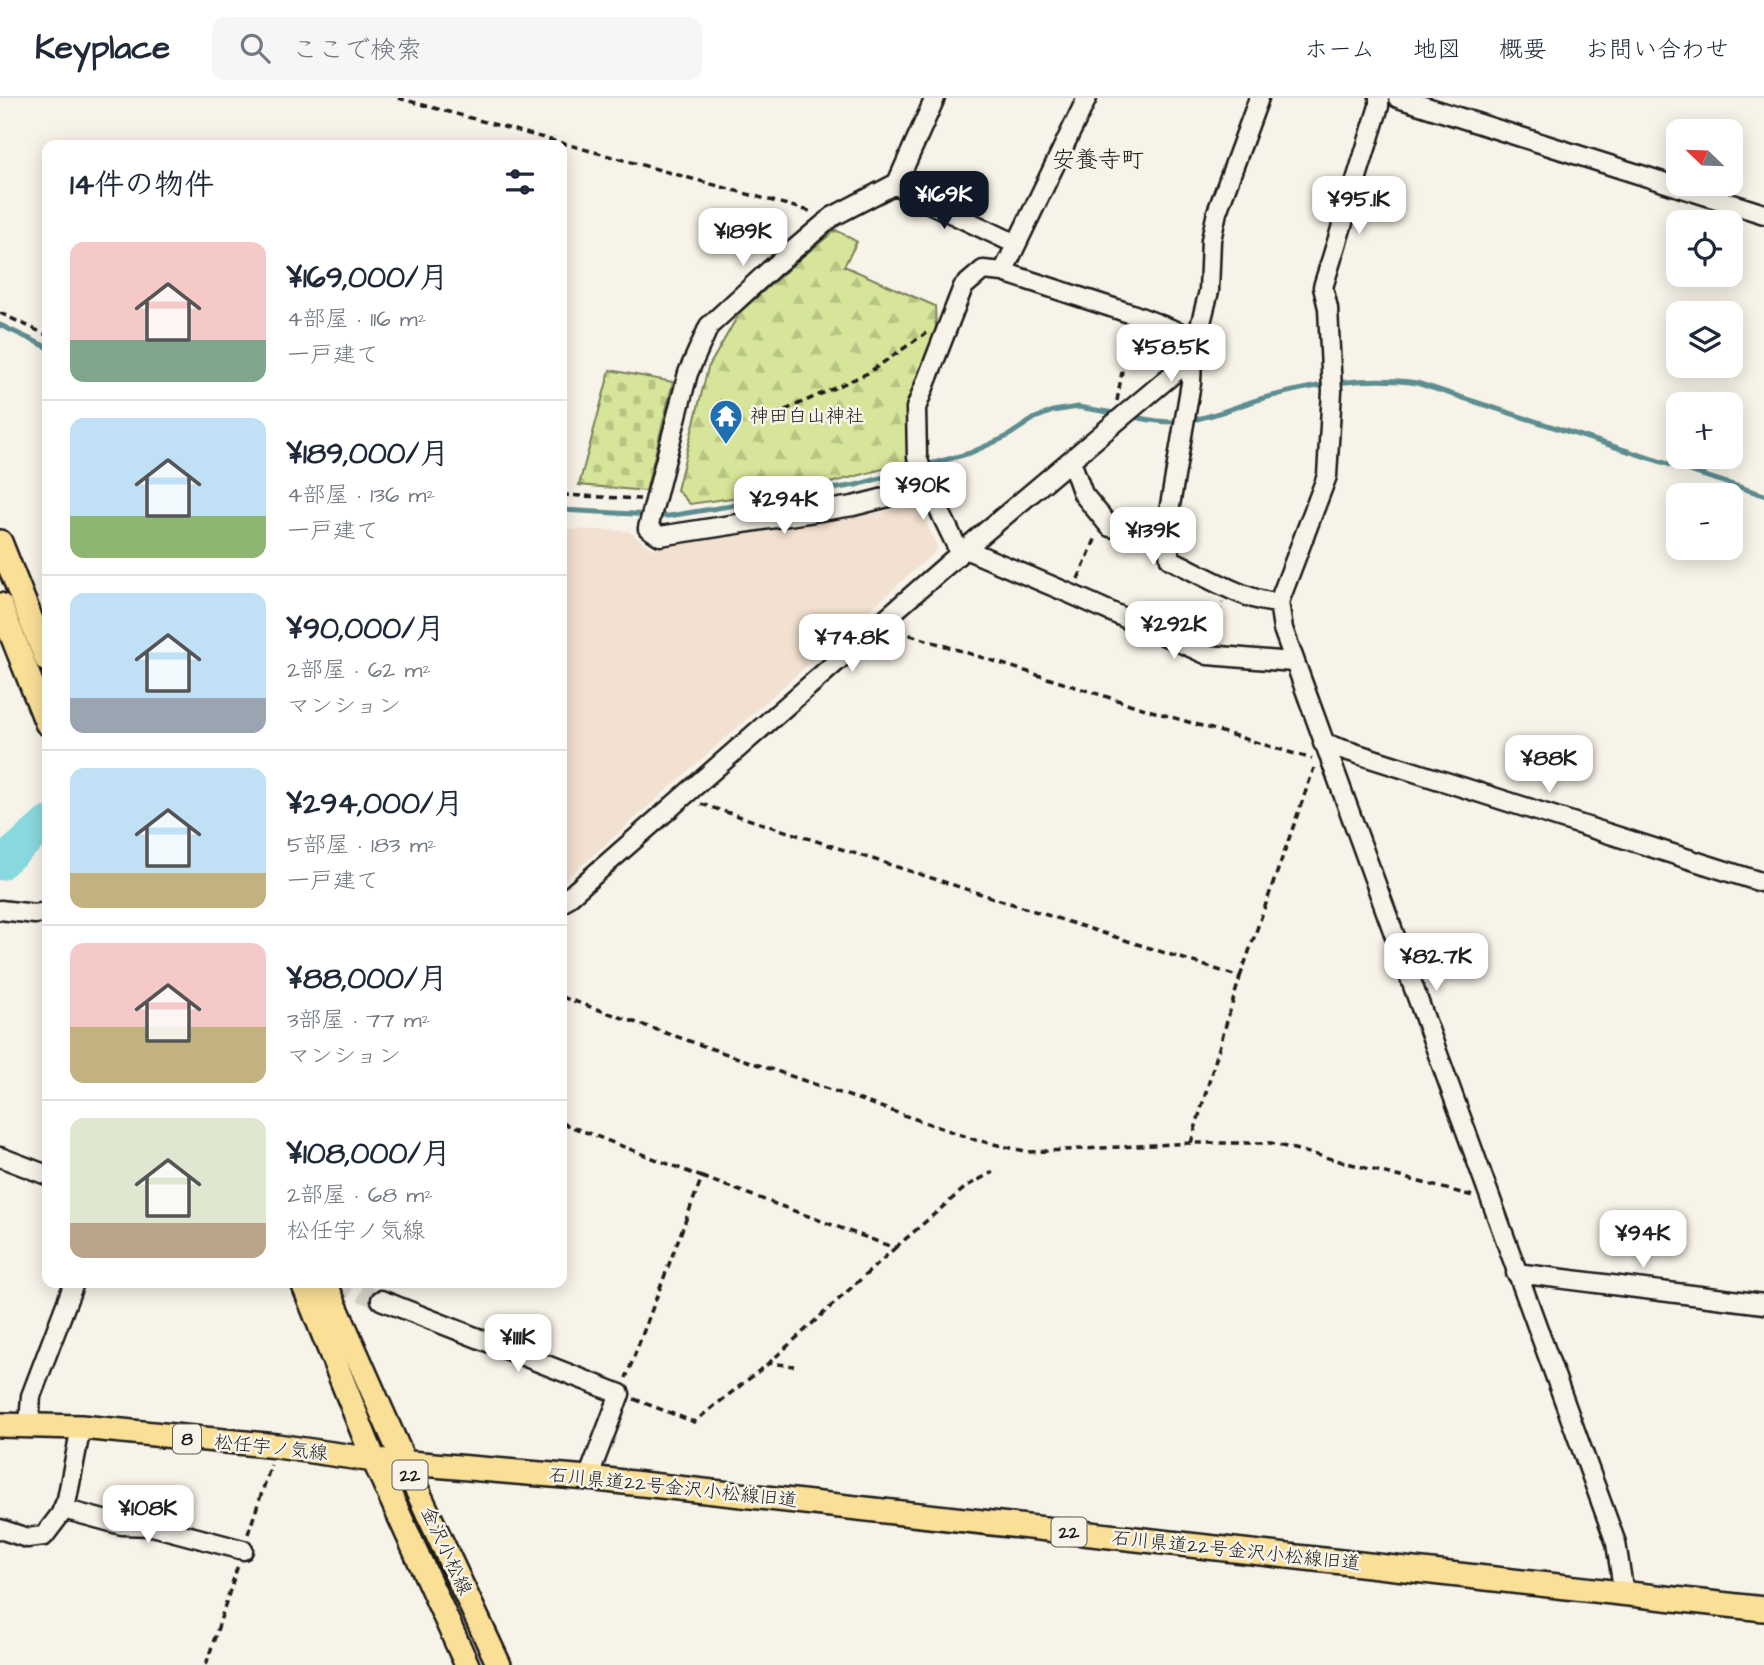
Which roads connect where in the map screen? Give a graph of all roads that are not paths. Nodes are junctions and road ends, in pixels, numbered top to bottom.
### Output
1 (935, 98) edge
2 (1087, 98) edge
3 (1259, 98) edge
4 (1379, 98) edge
5 (1398, 98) edge
6 (897, 183) junction
7 (1764, 214) edge
8 (1016, 244) junction
9 (1003, 272) junction
10 (1197, 338) junction
11 (1192, 358) junction
12 (1071, 461) junction
13 (927, 482) junction
14 (1166, 529) junction
15 (0, 542) edge
16 (962, 551) junction
17 (1279, 602) junction
18 (0, 605) edge
19 (42, 647) edge
20 (1293, 662) junction
21 (42, 710) edge
22 (1323, 743) junction
23 (1764, 883) edge
24 (567, 899) edge
25 (0, 910) edge
26 (42, 913) edge
27 (0, 1157) edge
28 (42, 1173) edge
29 (1517, 1273) junction
30 (72, 1288) edge
31 (305, 1288) edge
32 (327, 1288) edge
33 (382, 1300) tunnel mouth
34 (1764, 1304) edge
35 (0, 1424) edge
36 (29, 1424) junction
37 (81, 1427) junction
38 (374, 1460) junction
39 (404, 1462) junction
40 (588, 1478) junction
41 (63, 1509) junction
42 (0, 1529) edge
43 (243, 1550) dead end
44 (1624, 1594) junction
45 (1764, 1609) edge
46 (467, 1665) edge
47 (499, 1665) edge

1 - 6 street
2 - 8 street
3 - 10 street
4 - 17 street
5 - 7 street
6 - 8 street
6 - 13 street
8 - 9 street
9 - 10 street
9 - 13 street
10 - 11 street
11 - 12 street
11 - 14 street
12 - 14 street
12 - 16 street
13 - 16 street
14 - 17 street
15 - 19 main road
16 - 20 street
16 - 24 street
17 - 20 street
18 - 21 main road
20 - 22 street
22 - 23 street
22 - 29 street
25 - 26 street
27 - 28 street
29 - 34 street
29 - 44 street
30 - 36 street
31 - 38 main road, 金沢小松線 / 22
32 - 39 main road, 金沢小松線 / 22
33 - 40 street
35 - 36 main road, 松任宇ノ気線 / 8
36 - 37 main road, 松任宇ノ気線 / 8
37 - 38 main road, 松任宇ノ気線 / 8
37 - 41 street
38 - 39 main road, 石川県道22号金沢小松線旧道 / 22
38 - 46 main road, 金沢小松線 / 22
39 - 40 main road, 石川県道22号金沢小松線旧道 / 22
39 - 47 main road, 金沢小松線 / 22
40 - 44 main road, 石川県道22号金沢小松線旧道 / 22
41 - 42 street
41 - 43 street
44 - 45 main road, 石川県道22号金沢小松線旧道 / 22

